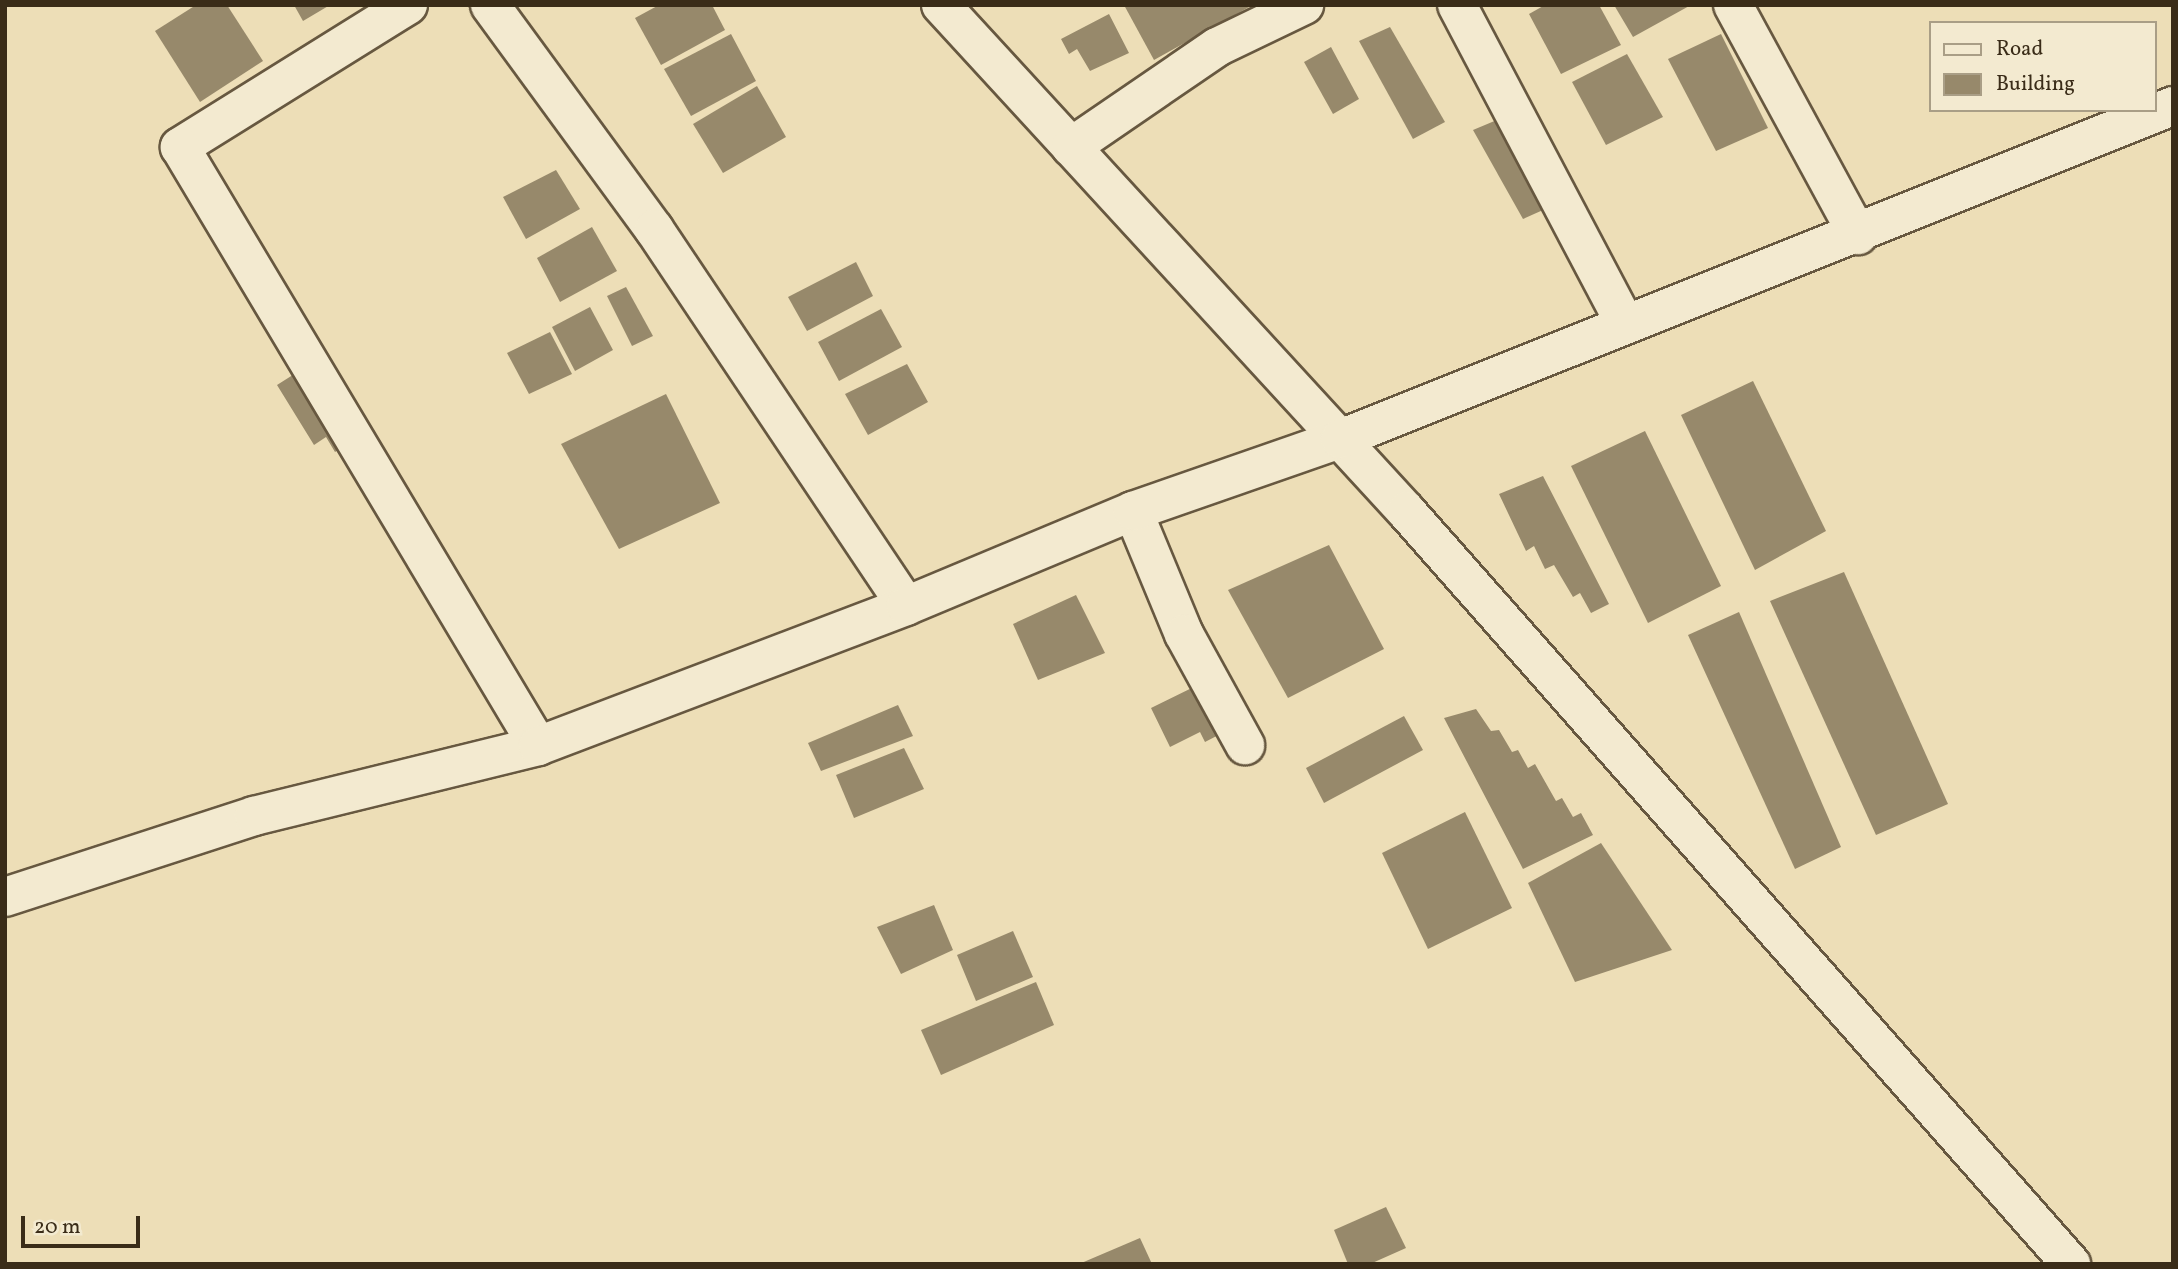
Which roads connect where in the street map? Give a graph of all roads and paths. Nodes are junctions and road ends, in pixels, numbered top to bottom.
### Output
1 (408, 5) edge
2 (490, 5) edge
3 (941, 5) edge
4 (1304, 5) edge
5 (1457, 5) edge
6 (1733, 5) edge
7 (2173, 106) edge
8 (1071, 147) junction
9 (1858, 235) junction
10 (1625, 323) junction
11 (1340, 439) junction
12 (1133, 511) junction
13 (906, 606) junction
14 (1245, 745) dead end
15 (538, 746) junction
16 (5, 897) edge
17 (2071, 1264) edge

1 - 15 street
2 - 13 street
3 - 8 street
4 - 8 street
5 - 10 street
6 - 9 street
7 - 9 street
8 - 11 street
9 - 10 street
10 - 11 street
11 - 12 street
11 - 17 street
12 - 13 street
12 - 14 street
13 - 15 street
15 - 16 street

